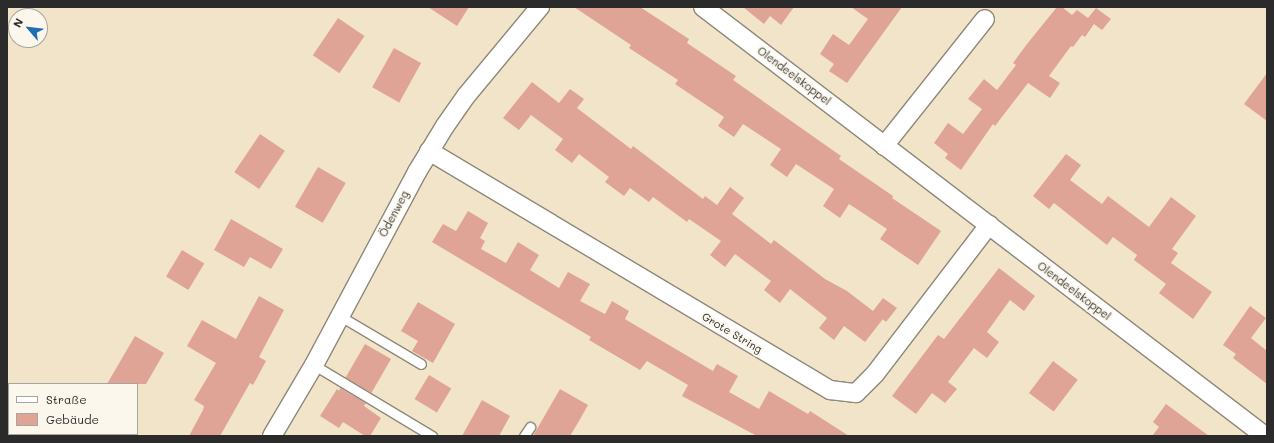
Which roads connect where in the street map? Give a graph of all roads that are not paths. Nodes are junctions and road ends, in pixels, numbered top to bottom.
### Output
1 (540, 7) edge
2 (703, 7) edge
3 (985, 19) dead end
4 (884, 146) junction
5 (429, 151) junction
6 (989, 225) junction
7 (340, 316) junction
8 (421, 364) dead end
9 (314, 365) junction
10 (530, 427) dead end
11 (272, 436) edge
12 (432, 436) edge
13 (524, 436) edge
14 (1264, 436) edge

1 - 5 street, Ödenweg
2 - 4 street, Olendeelskoppel
3 - 4 street
4 - 6 street, Olendeelskoppel
5 - 6 street, Grote String
5 - 7 street, Ödenweg
6 - 14 street, Olendeelskoppel
7 - 8 lane
7 - 9 street, Ödenweg
9 - 11 street, Ödenweg
9 - 12 lane
10 - 13 lane

